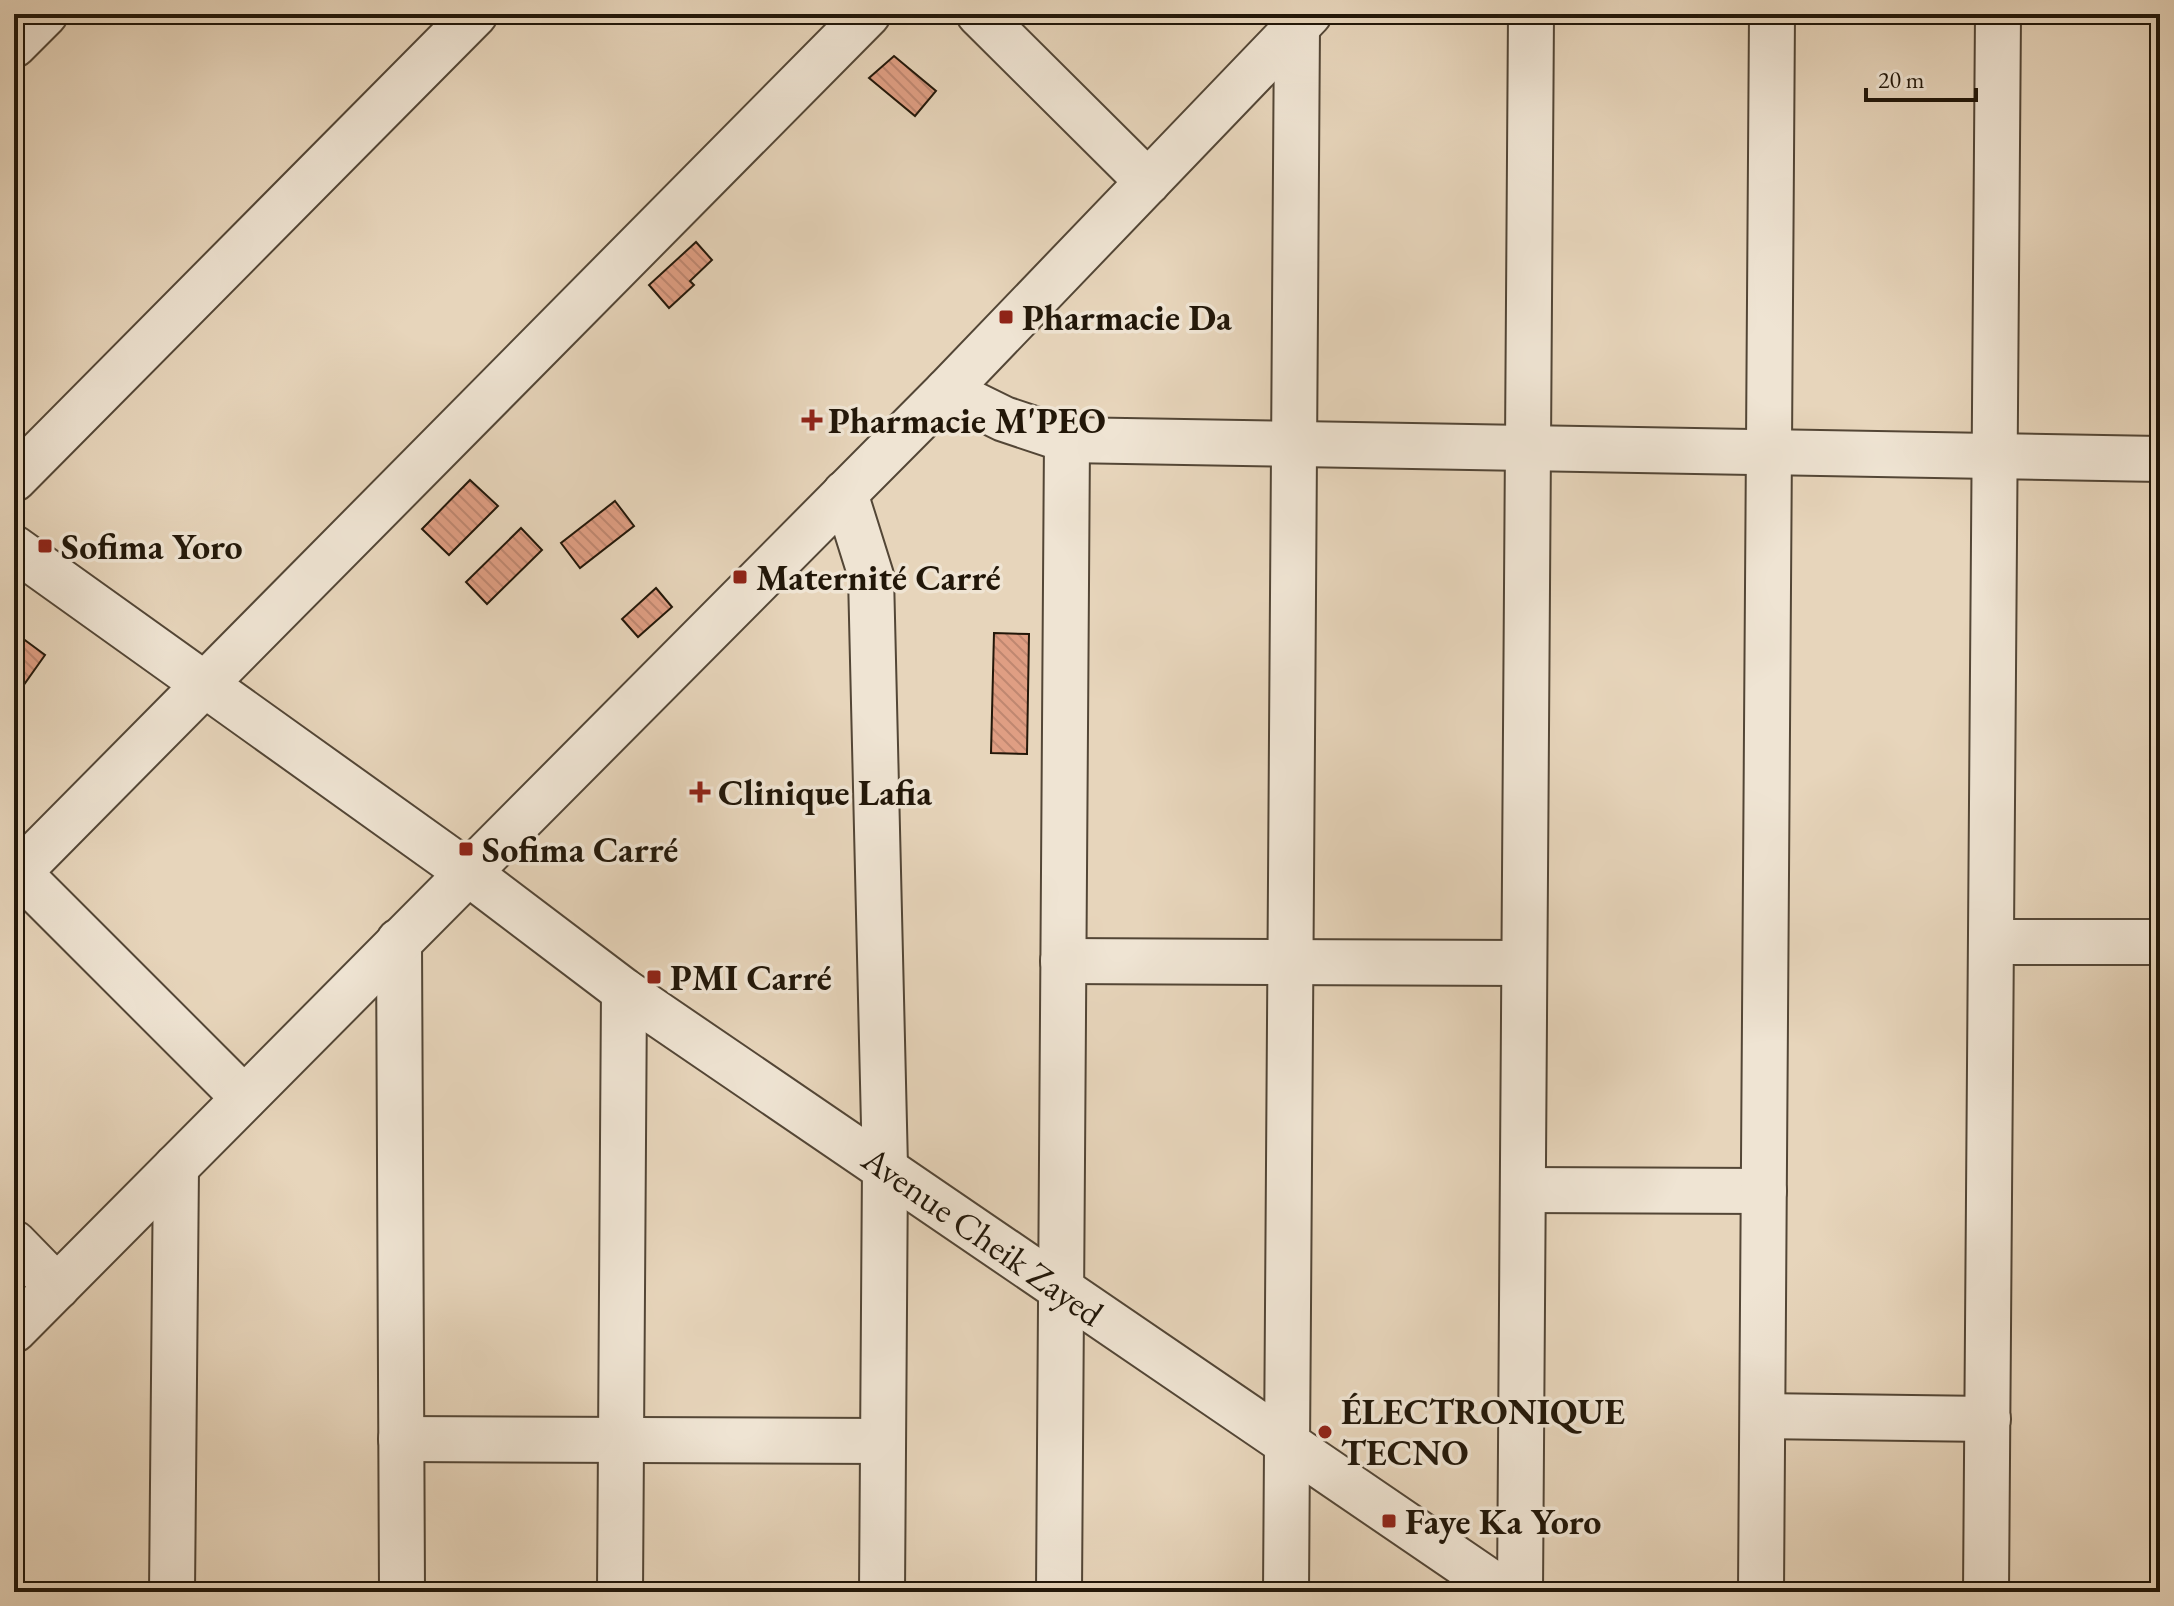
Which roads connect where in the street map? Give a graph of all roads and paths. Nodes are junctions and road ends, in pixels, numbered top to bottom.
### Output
1 (45, 14) edge
2 (475, 14) edge
3 (868, 14) edge
4 (979, 14) edge
5 (1531, 14) edge
6 (1772, 14) edge
7 (1998, 14) edge
8 (1303, 20) edge
9 (14, 45) edge
10 (1148, 182) junction
11 (947, 391) junction
12 (1067, 440) junction
13 (1294, 443) junction
14 (1529, 447) junction
15 (1769, 452) junction
16 (1994, 456) junction
17 (2160, 459) edge
18 (14, 479) edge
19 (845, 493) junction
20 (14, 548) edge
21 (204, 685) junction
22 (15, 872) edge
23 (467, 872) junction
24 (399, 941) junction
25 (1991, 942) junction
26 (2160, 942) edge
27 (1063, 961) junction
28 (1291, 962) junction
29 (1524, 963) junction
30 (624, 991) junction
31 (244, 1098) junction
32 (176, 1167) junction
33 (885, 1167) junction
34 (1523, 1190) junction
35 (1764, 1191) junction
36 (14, 1243) edge
37 (57, 1287) junction
38 (1061, 1290) junction
39 (14, 1330) edge
40 (1763, 1416) junction
41 (1988, 1419) junction
42 (401, 1439) junction
43 (621, 1440) junction
44 (883, 1441) junction
45 (1287, 1444) junction
46 (172, 1592) edge
47 (402, 1592) edge
48 (620, 1592) edge
49 (882, 1592) edge
50 (1059, 1592) edge
51 (1286, 1592) edge
52 (1505, 1592) edge
53 (1520, 1592) edge
54 (1761, 1592) edge
55 (1986, 1592) edge

1 - 9 street
2 - 18 street
3 - 21 street
4 - 10 street
5 - 14 street
6 - 15 street
7 - 16 street
8 - 10 street
8 - 13 street
10 - 11 street
11 - 12 street
11 - 19 street
12 - 13 street
12 - 27 street
13 - 14 street
13 - 28 street
14 - 15 street
14 - 29 street
15 - 16 street
15 - 35 street
16 - 17 street
16 - 25 street
19 - 23 street
19 - 33 street
20 - 21 street, Avenue Cheik Zayed
21 - 22 street
21 - 23 street, Avenue Cheik Zayed
22 - 31 street
23 - 24 street
23 - 30 street, Avenue Cheik Zayed
24 - 31 street
24 - 42 street
25 - 26 street
25 - 41 street
27 - 28 street
27 - 38 street
28 - 29 street
28 - 45 street
29 - 34 street
30 - 33 street, Avenue Cheik Zayed
30 - 43 street
31 - 32 street
32 - 37 street
32 - 46 street
33 - 38 street, Avenue Cheik Zayed
33 - 44 street
34 - 35 street
34 - 53 street
35 - 40 street
36 - 37 street
37 - 39 street
38 - 45 street, Avenue Cheik Zayed
38 - 50 street
40 - 41 street
40 - 54 street
41 - 55 street
42 - 43 street
42 - 47 street
43 - 44 street
43 - 48 street
44 - 49 street
45 - 51 street
45 - 52 street, Avenue Cheik Zayed

